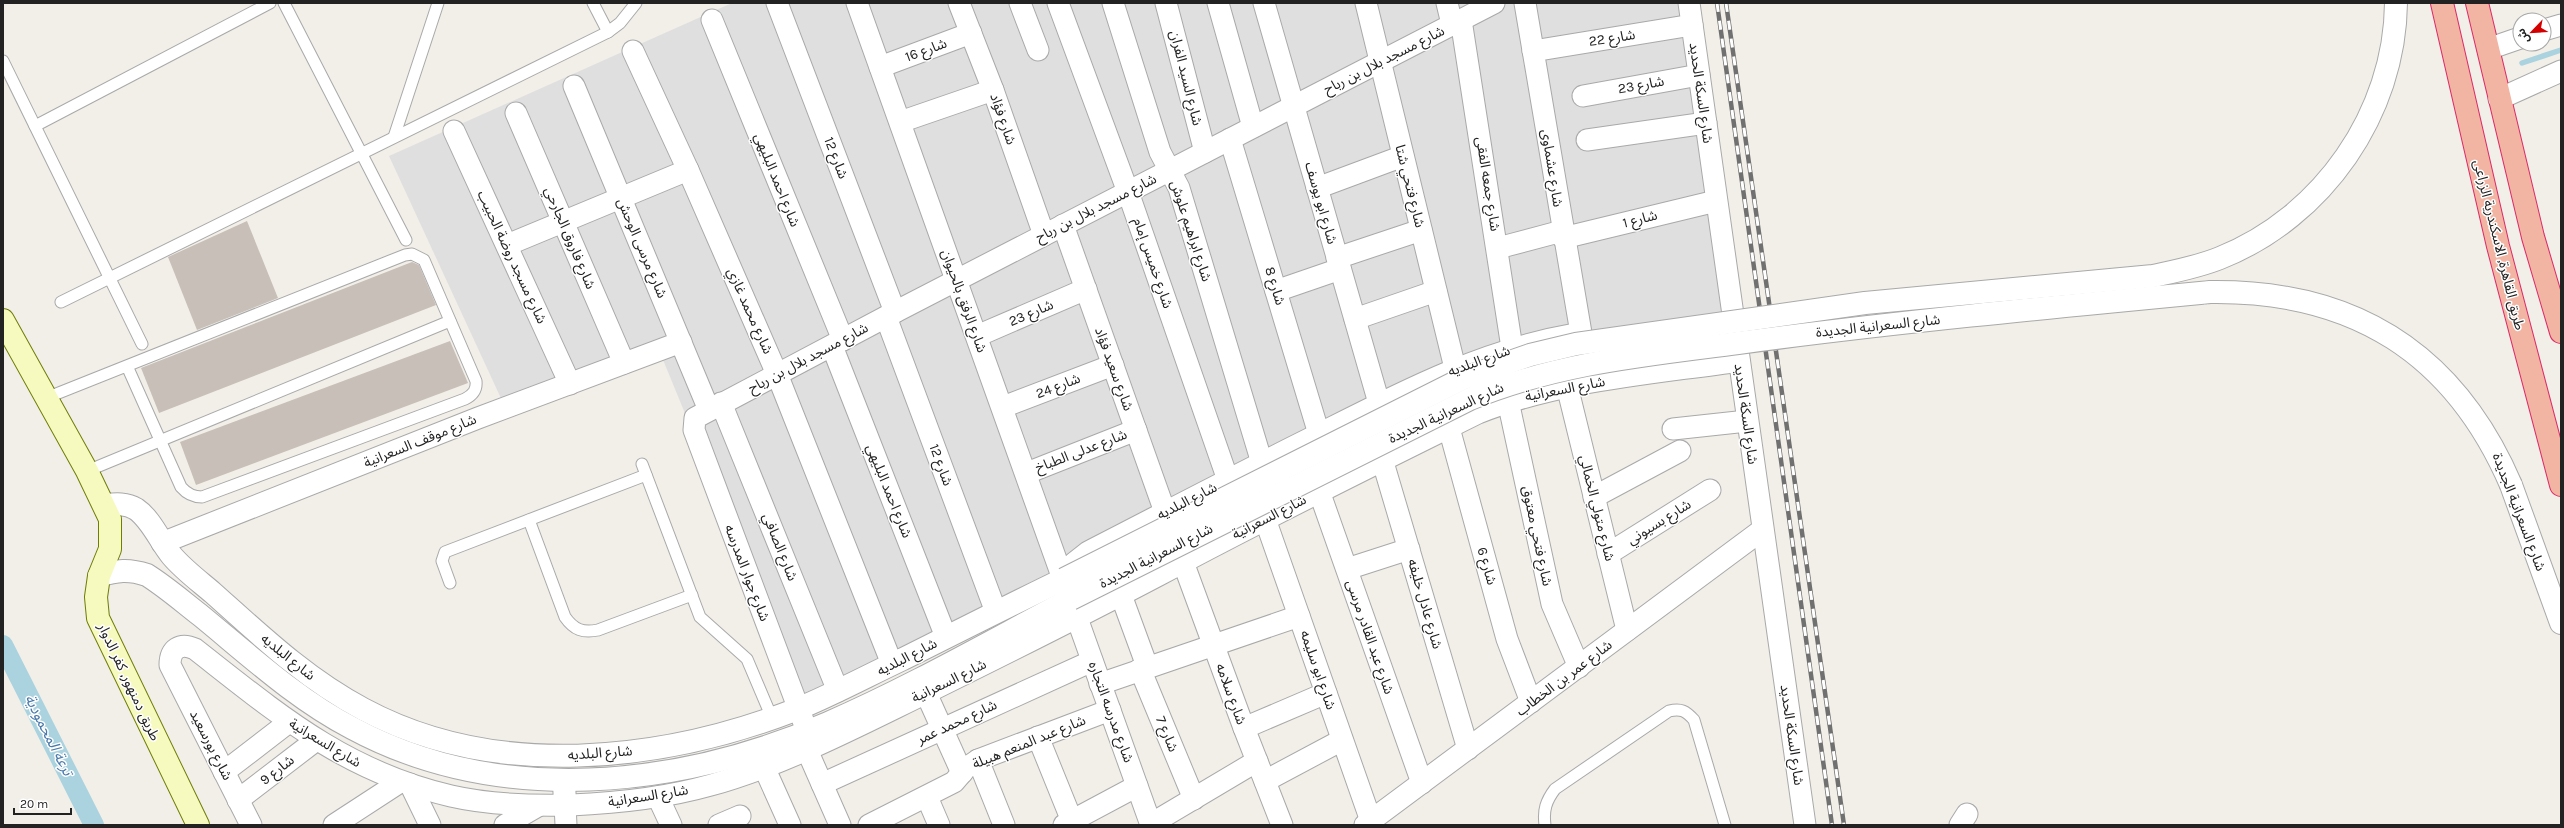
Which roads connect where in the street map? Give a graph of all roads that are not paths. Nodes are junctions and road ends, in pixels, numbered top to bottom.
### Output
1 (270, 3) edge
2 (284, 3) edge
3 (438, 3) edge
4 (593, 3) edge
5 (636, 3) edge
6 (777, 3) edge
7 (857, 3) edge
8 (959, 3) edge
9 (1020, 3) edge
10 (1058, 3) edge
11 (1113, 3) edge
12 (1166, 3) edge
13 (1218, 3) edge
14 (1264, 3) edge
15 (1366, 3) edge
16 (1448, 3) edge
17 (1494, 3) edge
18 (1525, 3) edge
19 (1689, 3) edge
20 (2396, 3) edge
21 (2442, 3) edge
22 (2478, 3) edge
23 (712, 20) dead end
24 (1457, 22) junction
25 (1692, 25) junction
26 (608, 32) junction
27 (971, 33) junction
28 (2512, 41) edge
29 (2488, 49) junction
30 (1038, 50) dead end
31 (633, 51) dead end
32 (1532, 51) junction
33 (3, 61) edge
34 (1380, 62) junction
35 (880, 67) junction
36 (2561, 71) edge
37 (1699, 75) junction
38 (574, 86) dead end
39 (993, 90) junction
40 (1583, 96) dead end
41 (2499, 99) junction
42 (1293, 107) junction
43 (516, 113) dead end
44 (900, 122) junction
45 (1706, 123) junction
46 (35, 126) junction
47 (1253, 127) junction
48 (454, 131) dead end
49 (394, 137) junction
50 (1230, 139) junction
51 (1588, 140) dead end
52 (1205, 152) junction
53 (362, 153) junction
54 (1403, 156) junction
55 (688, 170) junction
56 (1170, 170) junction
57 (1317, 188) junction
58 (1128, 192) junction
59 (621, 198) junction
60 (1716, 201) junction
61 (564, 223) junction
62 (1063, 225) junction
63 (1421, 230) junction
64 (1563, 234) junction
65 (1044, 235) junction
66 (406, 240) dead end
67 (507, 245) junction
68 (1498, 248) junction
69 (1338, 263) junction
70 (109, 278) junction
71 (957, 280) junction
72 (1086, 289) junction
73 (1276, 291) junction
74 (1436, 291) junction
75 (61, 302) dead end
76 (1732, 311) junction
77 (891, 315) junction
78 (1355, 319) junction
79 (3, 320) edge
80 (450, 321) junction
81 (2561, 332) edge
82 (1581, 333) junction
83 (977, 336) junction
84 (681, 342) junction
85 (837, 343) junction
86 (142, 344) dead end
87 (1512, 348) junction
88 (1739, 361) junction
89 (624, 363) junction
90 (1113, 365) junction
91 (127, 366) junction
92 (1455, 368) junction
93 (777, 374) junction
94 (570, 384) junction
95 (1567, 386) junction
96 (46, 398) junction
97 (1508, 401) junction
98 (1379, 403) junction
99 (1003, 407) junction
100 (709, 409) junction
101 (1747, 421) junction
102 (1449, 428) junction
103 (1672, 429) dead end
104 (1136, 430) junction
105 (1319, 434) junction
106 (160, 440) junction
107 (1680, 451) dead end
108 (1382, 459) junction
109 (1262, 463) junction
110 (642, 464) dead end
111 (87, 471) junction
112 (1026, 473) junction
113 (646, 475) junction
114 (1228, 480) junction
115 (2561, 485) edge
116 (1710, 490) dead end
117 (1319, 491) junction
118 (1594, 497) junction
119 (104, 505) junction
120 (1165, 512) junction
121 (1265, 519) junction
122 (529, 520) junction
123 (1762, 530) junction
124 (162, 543) junction
125 (1409, 549) junction
126 (1608, 554) junction
127 (1183, 562) junction
128 (1347, 569) junction
129 (99, 576) junction
130 (1064, 579) junction
131 (450, 582) dead end
132 (1121, 594) junction
133 (692, 595) junction
134 (1074, 609) junction
135 (996, 612) junction
136 (1299, 616) junction
137 (2561, 623) edge
138 (1627, 630) junction
139 (946, 637) junction
140 (1213, 645) junction
141 (1092, 660) junction
142 (892, 664) junction
143 (170, 665) joint
144 (1144, 667) junction
145 (1578, 667) junction
146 (1100, 684) junction
147 (838, 691) junction
148 (926, 693) junction
149 (1326, 693) junction
150 (1531, 702) junction
151 (798, 708) junction
152 (1110, 710) junction
153 (772, 718) junction
154 (289, 722) junction
155 (1244, 728) junction
156 (942, 729) junction
157 (1038, 737) junction
158 (315, 740) junction
159 (1342, 740) junction
160 (807, 741) junction
161 (1468, 749) junction
162 (978, 760) junction
163 (1257, 761) junction
164 (764, 767) junction
165 (224, 772) junction
166 (962, 773) junction
167 (564, 781) junction
168 (1264, 781) junction
169 (405, 783) junction
170 (1422, 783) junction
171 (822, 784) junction
172 (1137, 786) junction
173 (927, 796) junction
174 (658, 797) junction
175 (1194, 799) junction
176 (238, 800) junction
177 (538, 806) junction
178 (565, 815) edge
179 (740, 816) dead end
180 (899, 818) edge
181 (1068, 823) edge
182 (1368, 823) edge
183 (338, 824) edge
184 (198, 825) edge
185 (251, 825) edge
186 (430, 825) edge
187 (505, 825) edge
188 (671, 825) edge
189 (719, 825) edge
190 (790, 825) edge
191 (840, 825) edge
192 (869, 825) edge
193 (939, 825) edge
194 (1004, 825) edge
195 (1151, 825) edge
196 (1282, 825) edge
197 (1545, 825) edge
198 (1725, 825) edge
199 (1805, 825) edge

1 - 46 lane
2 - 53 lane
3 - 49 lane
4 - 26 lane
5 - 26 lane
6 - 77 street, شارع 12
7 - 35 street, شارع الرفق بالحيوان
8 - 27 street, شارع فؤاد
9 - 30 street
10 - 58 street, شارع خميس إمام
11 - 56 street, شارع ابراهيم علوش
12 - 52 street, شارع السيد الفران
13 - 47 street
14 - 42 street, شارع ابو يوسف
15 - 34 street, شارع فتحي شتا
16 - 24 street, شارع جمعه الفقى
17 - 24 street, شارع مسجد بلال بن رباح
18 - 32 street, شارع عشماوى
19 - 25 street, شارع السكة الحديد
20 - 130 street, شارع السعرانية الجديدة, bridge
21 - 115 highway, طريق القاهرة, الاسكندرية الزراعى
22 - 29 highway
23 - 85 street, شارع احمد البليهي
24 - 34 street, شارع مسجد بلال بن رباح
24 - 68 street, شارع جمعه الفقى
25 - 32 street, شارع 22
25 - 37 street, شارع السكة الحديد
26 - 49 lane
27 - 35 street, شارع 16
27 - 39 street, شارع فؤاد
28 - 29 street
29 - 41 highway
31 - 55 street, شارع محمد غازي
32 - 64 street, شارع عشماوى
33 - 46 lane
34 - 42 street, شارع مسجد بلال بن رباح
34 - 54 street, شارع فتحي شتا
35 - 44 street, شارع الرفق بالحيوان
36 - 41 street
37 - 40 street, شارع 23
37 - 45 street, شارع السكة الحديد
38 - 59 street, شارع مرسى الوحش
39 - 44 street
39 - 65 street, شارع فؤاد
41 - 81 highway
42 - 47 street, شارع مسجد بلال بن رباح
42 - 57 street, شارع ابو يوسف
43 - 61 street, شارع فاروق الجارحي
44 - 71 street, شارع الرفق بالحيوان
45 - 51 street
45 - 60 street, شارع السكة الحديد
46 - 70 lane
47 - 50 street, شارع مسجد بلال بن رباح
48 - 67 street, شارع مسجد روضة الحبيب
49 - 53 lane
50 - 52 street, شارع مسجد بلال بن رباح
50 - 73 street, شارع 8
52 - 56 street, شارع مسجد بلال بن رباح
53 - 66 lane
53 - 70 lane
54 - 57 street
54 - 63 street, شارع فتحي شتا
55 - 59 street
55 - 93 street, شارع محمد غازي
56 - 58 street, شارع مسجد بلال بن رباح
56 - 109 street, شارع ابراهيم علوش
57 - 69 street, شارع ابو يوسف
58 - 62 street, شارع مسجد بلال بن رباح
58 - 114 street, شارع خميس إمام
59 - 61 street
59 - 84 street, شارع مرسى الوحش
60 - 64 street, شارع 1
60 - 76 street, شارع السكة الحديد
61 - 67 street
61 - 89 street, شارع فاروق الجارحي
62 - 65 street, شارع مسجد بلال بن رباح
62 - 72 street, شارع سعيد فؤاد
63 - 69 street
63 - 74 street, شارع فتحي شتا
64 - 68 street, شارع 1
64 - 82 street, شارع عشماوى
65 - 71 street, شارع مسجد بلال بن رباح
67 - 94 street, شارع مسجد روضة الحبيب
68 - 87 street, شارع جمعه الفقى
69 - 73 street
69 - 78 street, شارع ابو يوسف
70 - 75 lane
70 - 86 lane
71 - 77 street, شارع مسجد بلال بن رباح
71 - 83 street, شارع الرفق بالحيوان
72 - 83 street, شارع 23
72 - 90 street, شارع سعيد فؤاد
73 - 105 street, شارع 8
74 - 78 street
74 - 92 street, شارع فتحي شتا
76 - 82 street, شارع البلديه
76 - 88 street, شارع السكة الحديد
77 - 85 street, شارع مسجد بلال بن رباح
77 - 135 street, شارع 12
78 - 98 street, شارع ابو يوسف
79 - 96 main road, طريق دمنهور, كفر الدوار
80 - 91 lane
80 - 106 lane
80 - 106 lane
82 - 87 street, شارع البلديه
83 - 99 street, شارع الرفق بالحيوان
84 - 89 street, شارع موقف السعرانية
84 - 100 street, شارع مرسى الوحش
85 - 93 street, شارع مسجد بلال بن رباح
85 - 139 street, شارع احمد البليهي
87 - 92 street, شارع البلديه
88 - 95 street, شارع السعرانية
88 - 101 street, شارع السكة الحديد
89 - 94 street, شارع موقف السعرانية
90 - 99 street, شارع 24
90 - 104 street, شارع سعيد فؤاد
91 - 96 lane
91 - 106 lane
92 - 98 street, شارع البلديه
93 - 100 street, شارع مسجد بلال بن رباح
93 - 142 street, شارع محمد غازي
94 - 124 street, شارع موقف السعرانية
95 - 97 street, شارع السعرانية
95 - 118 street, شارع متولي الخمالي
96 - 111 main road, طريق دمنهور, كفر الدوار
97 - 102 street, شارع السعرانية
97 - 145 street, شارع فتحي معتوق
98 - 105 street, شارع البلديه
99 - 112 street, شارع الرفق بالحيوان
100 - 147 street, شارع الصافي
100 - 151 street, شارع جوار المدرسه
101 - 103 street
101 - 123 street, شارع السكة الحديد
102 - 108 street, شارع السعرانية
102 - 150 street, شارع 6
104 - 112 street, شارع عدلى الطباخ
104 - 120 street, شارع سعيد فؤاد
105 - 109 street, شارع البلديه
106 - 111 lane
107 - 118 street
108 - 117 street, شارع السعرانية
108 - 125 street, شارع عادل خليفه
109 - 114 street, شارع البلديه
110 - 113 lane
111 - 119 main road, طريق دمنهور, كفر الدوار
112 - 130 street, شارع الرفق بالحيوان
113 - 122 lane
113 - 133 lane
114 - 120 street, شارع البلديه
116 - 126 street, شارع بسيوني
117 - 121 street, شارع السعرانية
117 - 128 street, شارع عبد القادر مرسى
118 - 126 street, شارع متولي الخمالي
119 - 124 street, شارع البلديه
119 - 129 main road, طريق دمنهور, كفر الدوار
120 - 130 street, شارع البلديه
121 - 127 street, شارع السعرانية
121 - 136 street, شارع ابو سليمه
122 - 131 lane
122 - 133 lane
123 - 138 street, شارع عمر بن الخطاب
123 - 199 street, شارع السكة الحديد
124 - 153 street, شارع البلديه
125 - 128 street
125 - 161 street, شارع عادل خليفه
126 - 138 street, شارع متولي الخمالي
127 - 132 street, شارع السعرانية
127 - 140 street, شارع سلامه
128 - 170 street, شارع عبد القادر مرسى
129 - 167 street, شارع البلديه
129 - 184 main road, طريق دمنهور, كفر الدوار
130 - 134 street, شارع الرفق بالحيوان
130 - 135 street, شارع البلديه
132 - 134 street, شارع السعرانية
132 - 144 street, شارع 7
133 - 153 lane
134 - 137 street, شارع السعرانية الجديدة, bridge
134 - 141 street, شارع مدرسه التجاره
134 - 148 street, شارع السعرانية
134 - 160 street, شارع البلديه
135 - 139 street, شارع البلديه
136 - 140 street
136 - 149 street, شارع ابو سليمه
138 - 145 street, شارع عمر بن الخطاب
139 - 142 street, شارع البلديه
140 - 144 street
140 - 155 street, شارع سلامه
141 - 146 street, شارع مدرسه التجاره
141 - 156 street, شارع محمد عمر
142 - 147 street, شارع البلديه
143 - 154 street, شارع السعرانية
143 - 165 street, شارع بورسعيد
144 - 146 street
144 - 175 street, شارع 7
145 - 150 street, شارع عمر بن الخطاب
146 - 152 street, شارع مدرسه التجاره
147 - 151 street, شارع البلديه
148 - 156 street
148 - 160 street, شارع السعرانية
149 - 155 street
149 - 159 street, شارع ابو سليمه
150 - 161 street, شارع عمر بن الخطاب
151 - 153 street, شارع البلديه
151 - 160 street, شارع جوار المدرسه
152 - 157 street, شارع عبد المنعم هبيلة
152 - 172 street, شارع مدرسه التجاره
154 - 158 street, شارع السعرانية
154 - 165 street
155 - 163 street, شارع سلامه
156 - 166 street
156 - 171 street, شارع محمد عمر
157 - 162 street, شارع عبد المنعم هبيلة
157 - 181 street
158 - 169 street, شارع السعرانية
158 - 176 street, شارع 9
159 - 168 street
159 - 182 street, شارع ابو سليمه
160 - 164 street, شارع السعرانية
160 - 167 street, شارع البلديه
160 - 171 street, شارع جوار المدرسه
161 - 170 street, شارع عمر بن الخطاب
162 - 166 street, شارع عبد المنعم هبيلة
162 - 194 street
163 - 168 street, شارع سلامه
163 - 175 street
164 - 174 street, شارع السعرانية
164 - 190 street
165 - 176 street, شارع بورسعيد
166 - 173 street, شارع عبد المنعم هبيلة
167 - 178 street
168 - 196 street, شارع سلامه
169 - 177 street, شارع السعرانية
169 - 183 street
169 - 186 street
170 - 182 street, شارع عمر بن الخطاب
171 - 191 street, شارع جوار المدرسه
172 - 181 street
172 - 195 street, شارع مدرسه التجاره
173 - 180 street, شارع عبد المنعم هبيلة
173 - 193 street
174 - 178 street, شارع السعرانية
174 - 188 street
175 - 195 street
176 - 185 street, شارع بورسعيد
177 - 178 street, شارع السعرانية
177 - 187 street
179 - 189 street
180 - 192 street, شارع عبد المنعم هبيلة
197 - 198 lane

